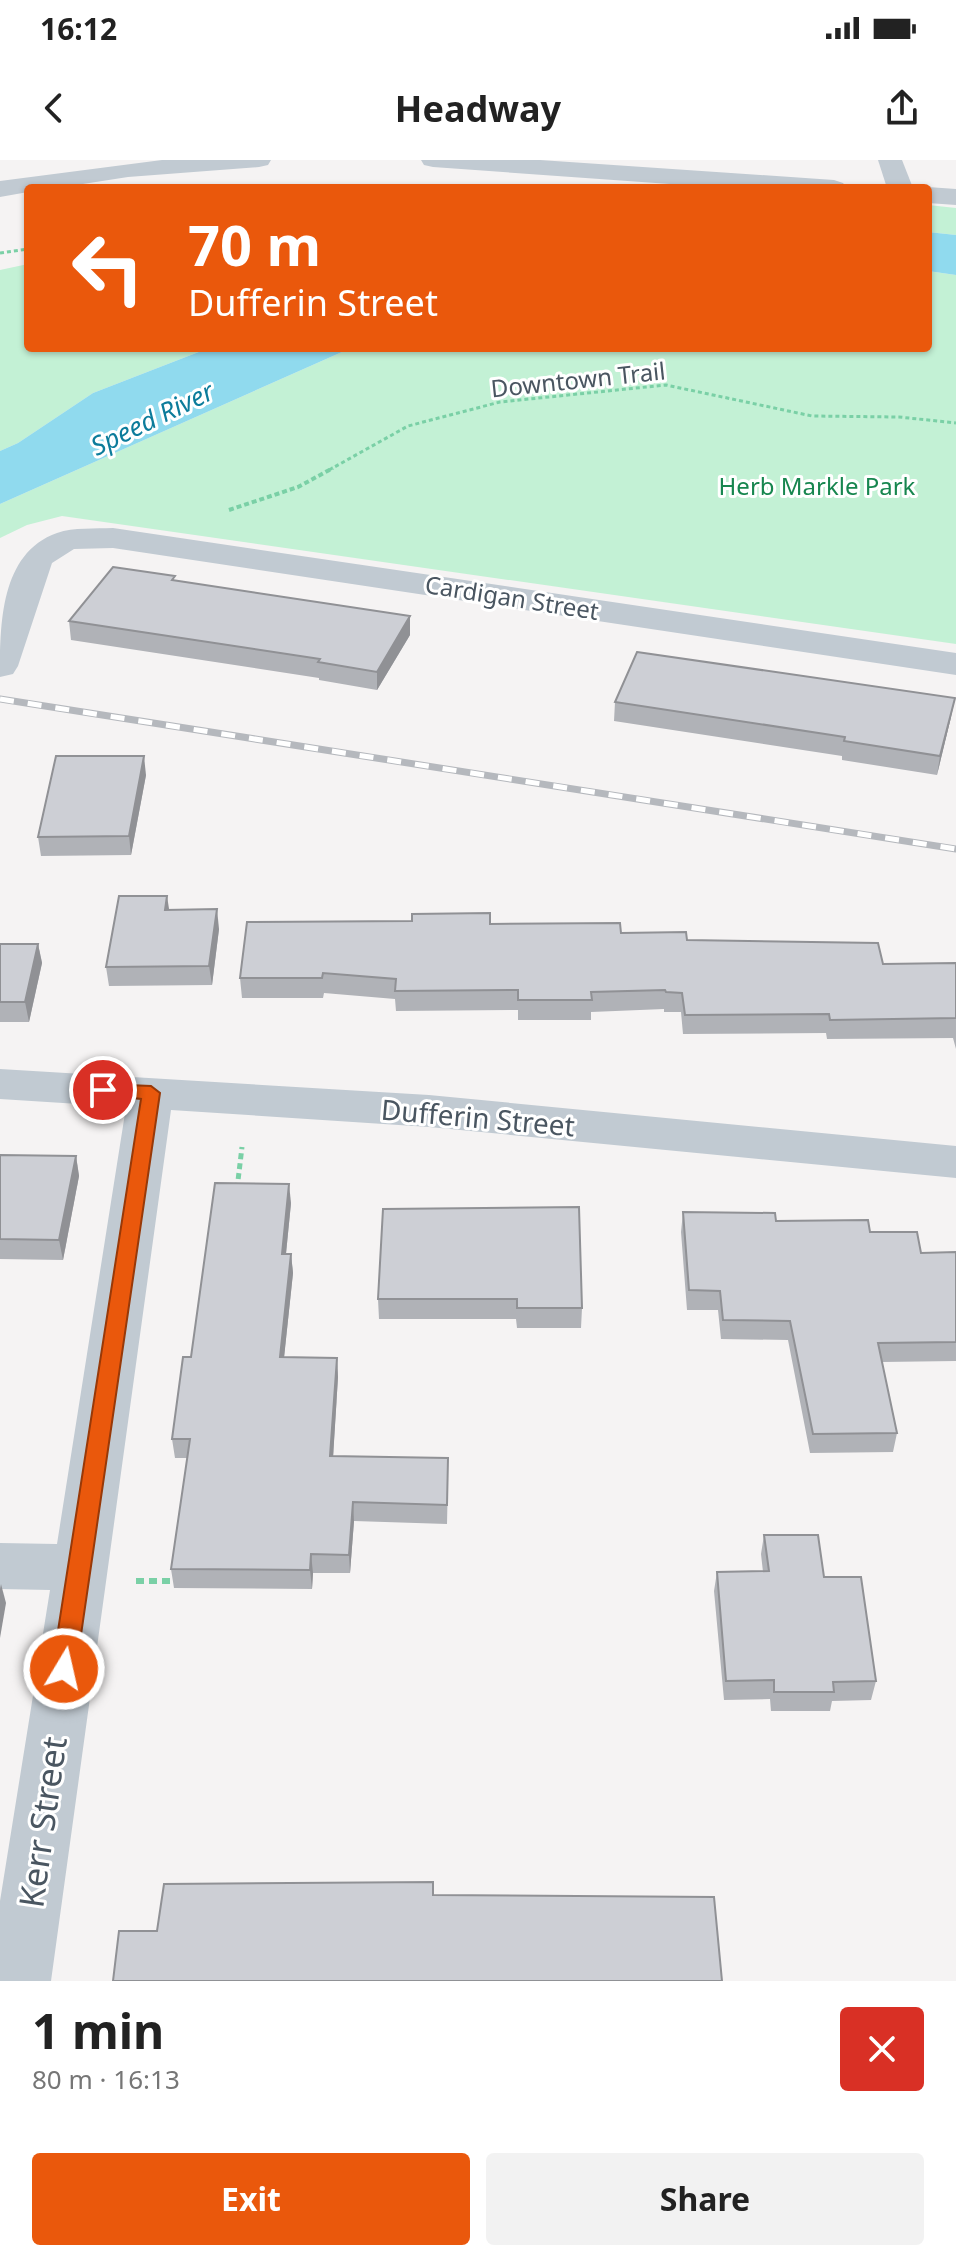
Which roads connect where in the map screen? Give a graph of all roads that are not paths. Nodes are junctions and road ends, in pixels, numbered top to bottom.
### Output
1 (259, 160) edge
2 (433, 160) edge
3 (890, 160) edge
4 (34, 184) edge
5 (781, 184) edge
6 (899, 184) edge
7 (24, 185) edge
8 (0, 189) edge
9 (932, 195) edge
10 (956, 197) edge
11 (956, 664) edge
12 (0, 666) edge
13 (0, 1084) edge
14 (151, 1093) junction
15 (956, 1162) edge
16 (0, 1566) edge
17 (104, 1574) junction
18 (19, 1981) edge

1 - 4 street
2 - 5 street
3 - 6 street
7 - 8 street
9 - 10 street
11 - 12 street, Cardigan Street
13 - 14 street, Dufferin Street
14 - 15 street, Dufferin Street
14 - 17 street, Kerr Street
16 - 17 street
17 - 18 street, Kerr Street

